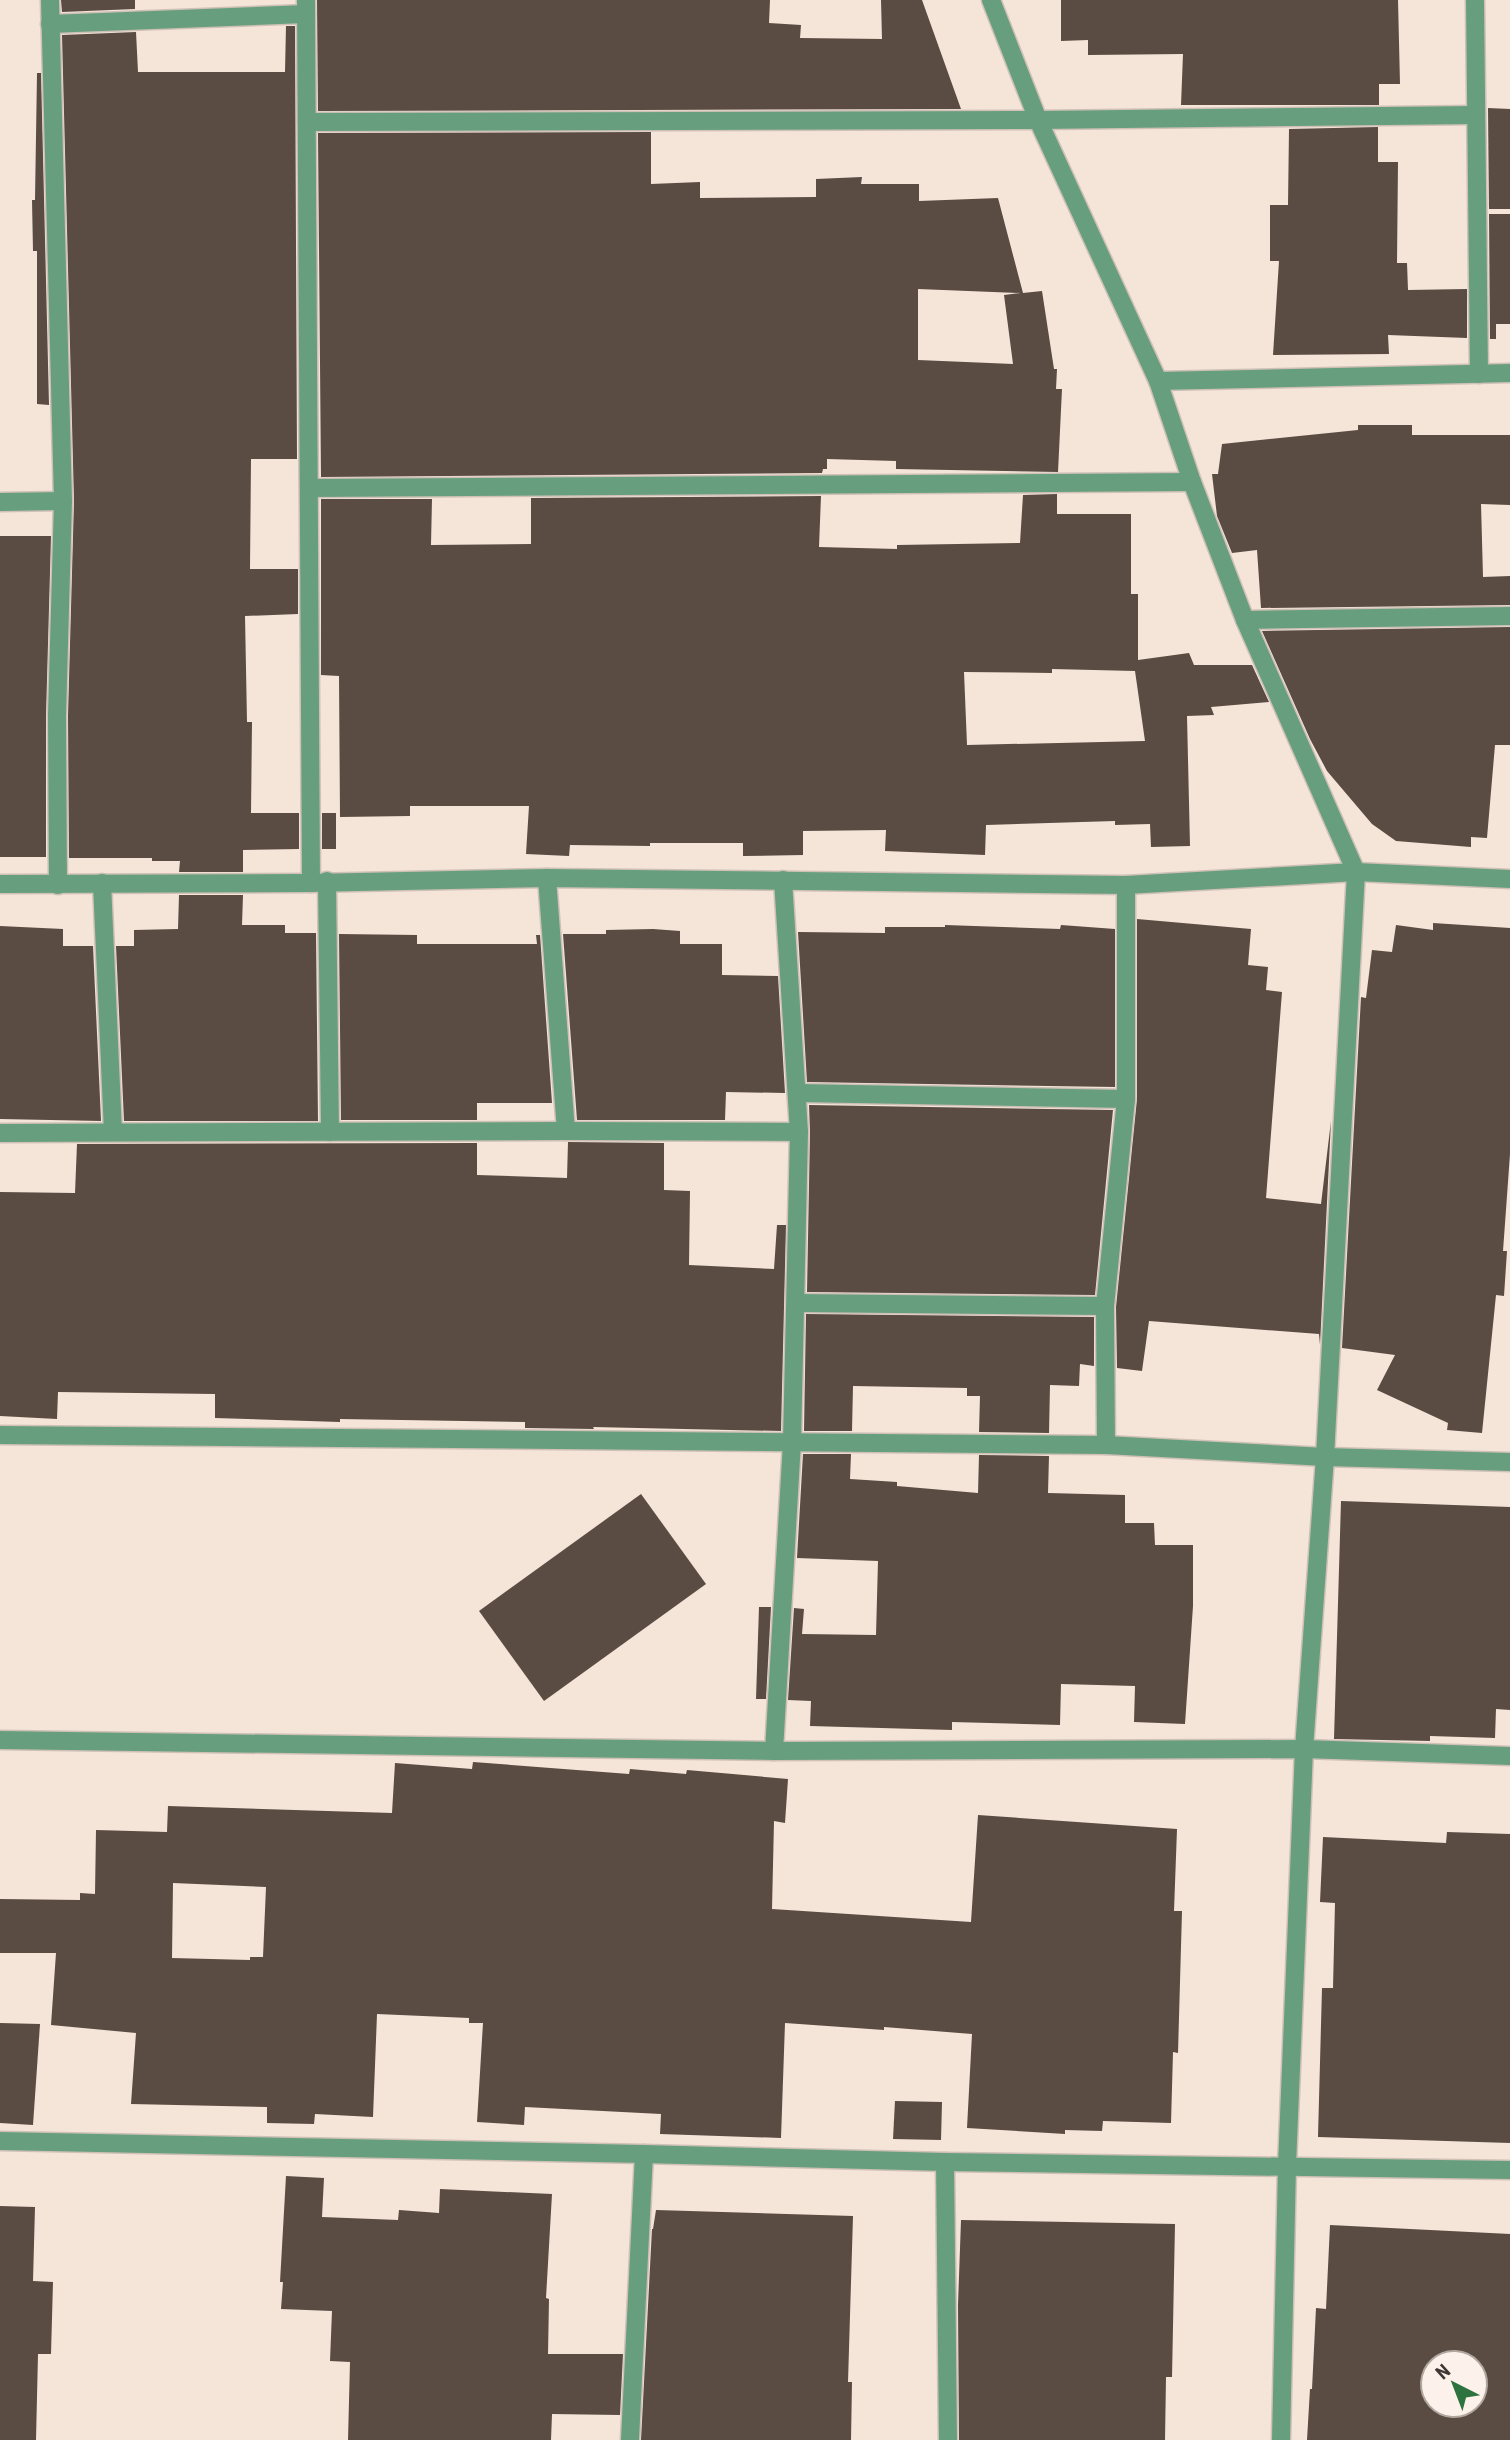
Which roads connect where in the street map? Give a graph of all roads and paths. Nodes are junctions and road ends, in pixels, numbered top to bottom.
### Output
1 (50, 0) edge
2 (991, 0) edge
3 (1475, 0) edge
4 (306, 7) edge
5 (50, 24) junction
6 (1476, 115) junction
7 (1038, 120) junction
8 (307, 122) junction
9 (1510, 373) edge
10 (1479, 374) junction
11 (1158, 381) junction
12 (1192, 482) junction
13 (310, 488) junction
14 (63, 501) junction
15 (0, 502) edge
16 (1510, 617) edge
17 (1245, 620) junction
18 (1356, 872) junction
19 (547, 878) junction
20 (783, 880) junction
21 (1510, 880) edge
22 (319, 882) junction
23 (102, 883) junction
24 (0, 884) edge
25 (58, 885) junction
26 (1126, 885) junction
27 (798, 1093) junction
28 (1126, 1100) junction
29 (566, 1131) junction
30 (113, 1132) junction
31 (330, 1132) junction
32 (799, 1132) junction
33 (0, 1133) edge
34 (797, 1303) junction
35 (1105, 1306) junction
36 (0, 1435) edge
37 (792, 1442) junction
38 (1106, 1445) junction
39 (1325, 1457) junction
40 (1510, 1462) edge
41 (0, 1740) edge
42 (1304, 1749) junction
43 (774, 1751) junction
44 (1510, 1756) edge
45 (0, 2141) edge
46 (644, 2154) junction
47 (945, 2162) junction
48 (1287, 2166) junction
49 (1510, 2170) edge
50 (630, 2440) edge
51 (948, 2440) edge
52 (1282, 2440) edge

1 - 5 street
2 - 7 street
3 - 6 street
4 - 5 street
4 - 8 street
5 - 14 street
6 - 7 street
6 - 10 street
7 - 8 street
7 - 11 street
8 - 13 street
9 - 10 street
10 - 11 street
11 - 12 street
12 - 13 street
12 - 17 street
13 - 22 street
14 - 15 street
14 - 25 street
16 - 17 street
17 - 18 street
18 - 21 street
18 - 26 street
18 - 39 street
19 - 20 street
19 - 22 street
19 - 29 street
20 - 26 street
20 - 27 street
22 - 23 street
22 - 31 street
23 - 25 street
23 - 30 street
24 - 25 street
26 - 28 street
27 - 28 street
27 - 32 street
28 - 35 street
29 - 31 street
29 - 32 street
30 - 31 street
30 - 33 street
32 - 34 street
34 - 35 street
34 - 37 street
35 - 38 street
36 - 37 street
37 - 38 street
37 - 43 street
38 - 39 street
39 - 40 street
39 - 42 street
41 - 43 street
42 - 43 street
42 - 44 street
42 - 48 street
45 - 46 street
46 - 47 street
46 - 50 street
47 - 48 street
47 - 51 street
48 - 49 street
48 - 52 street

